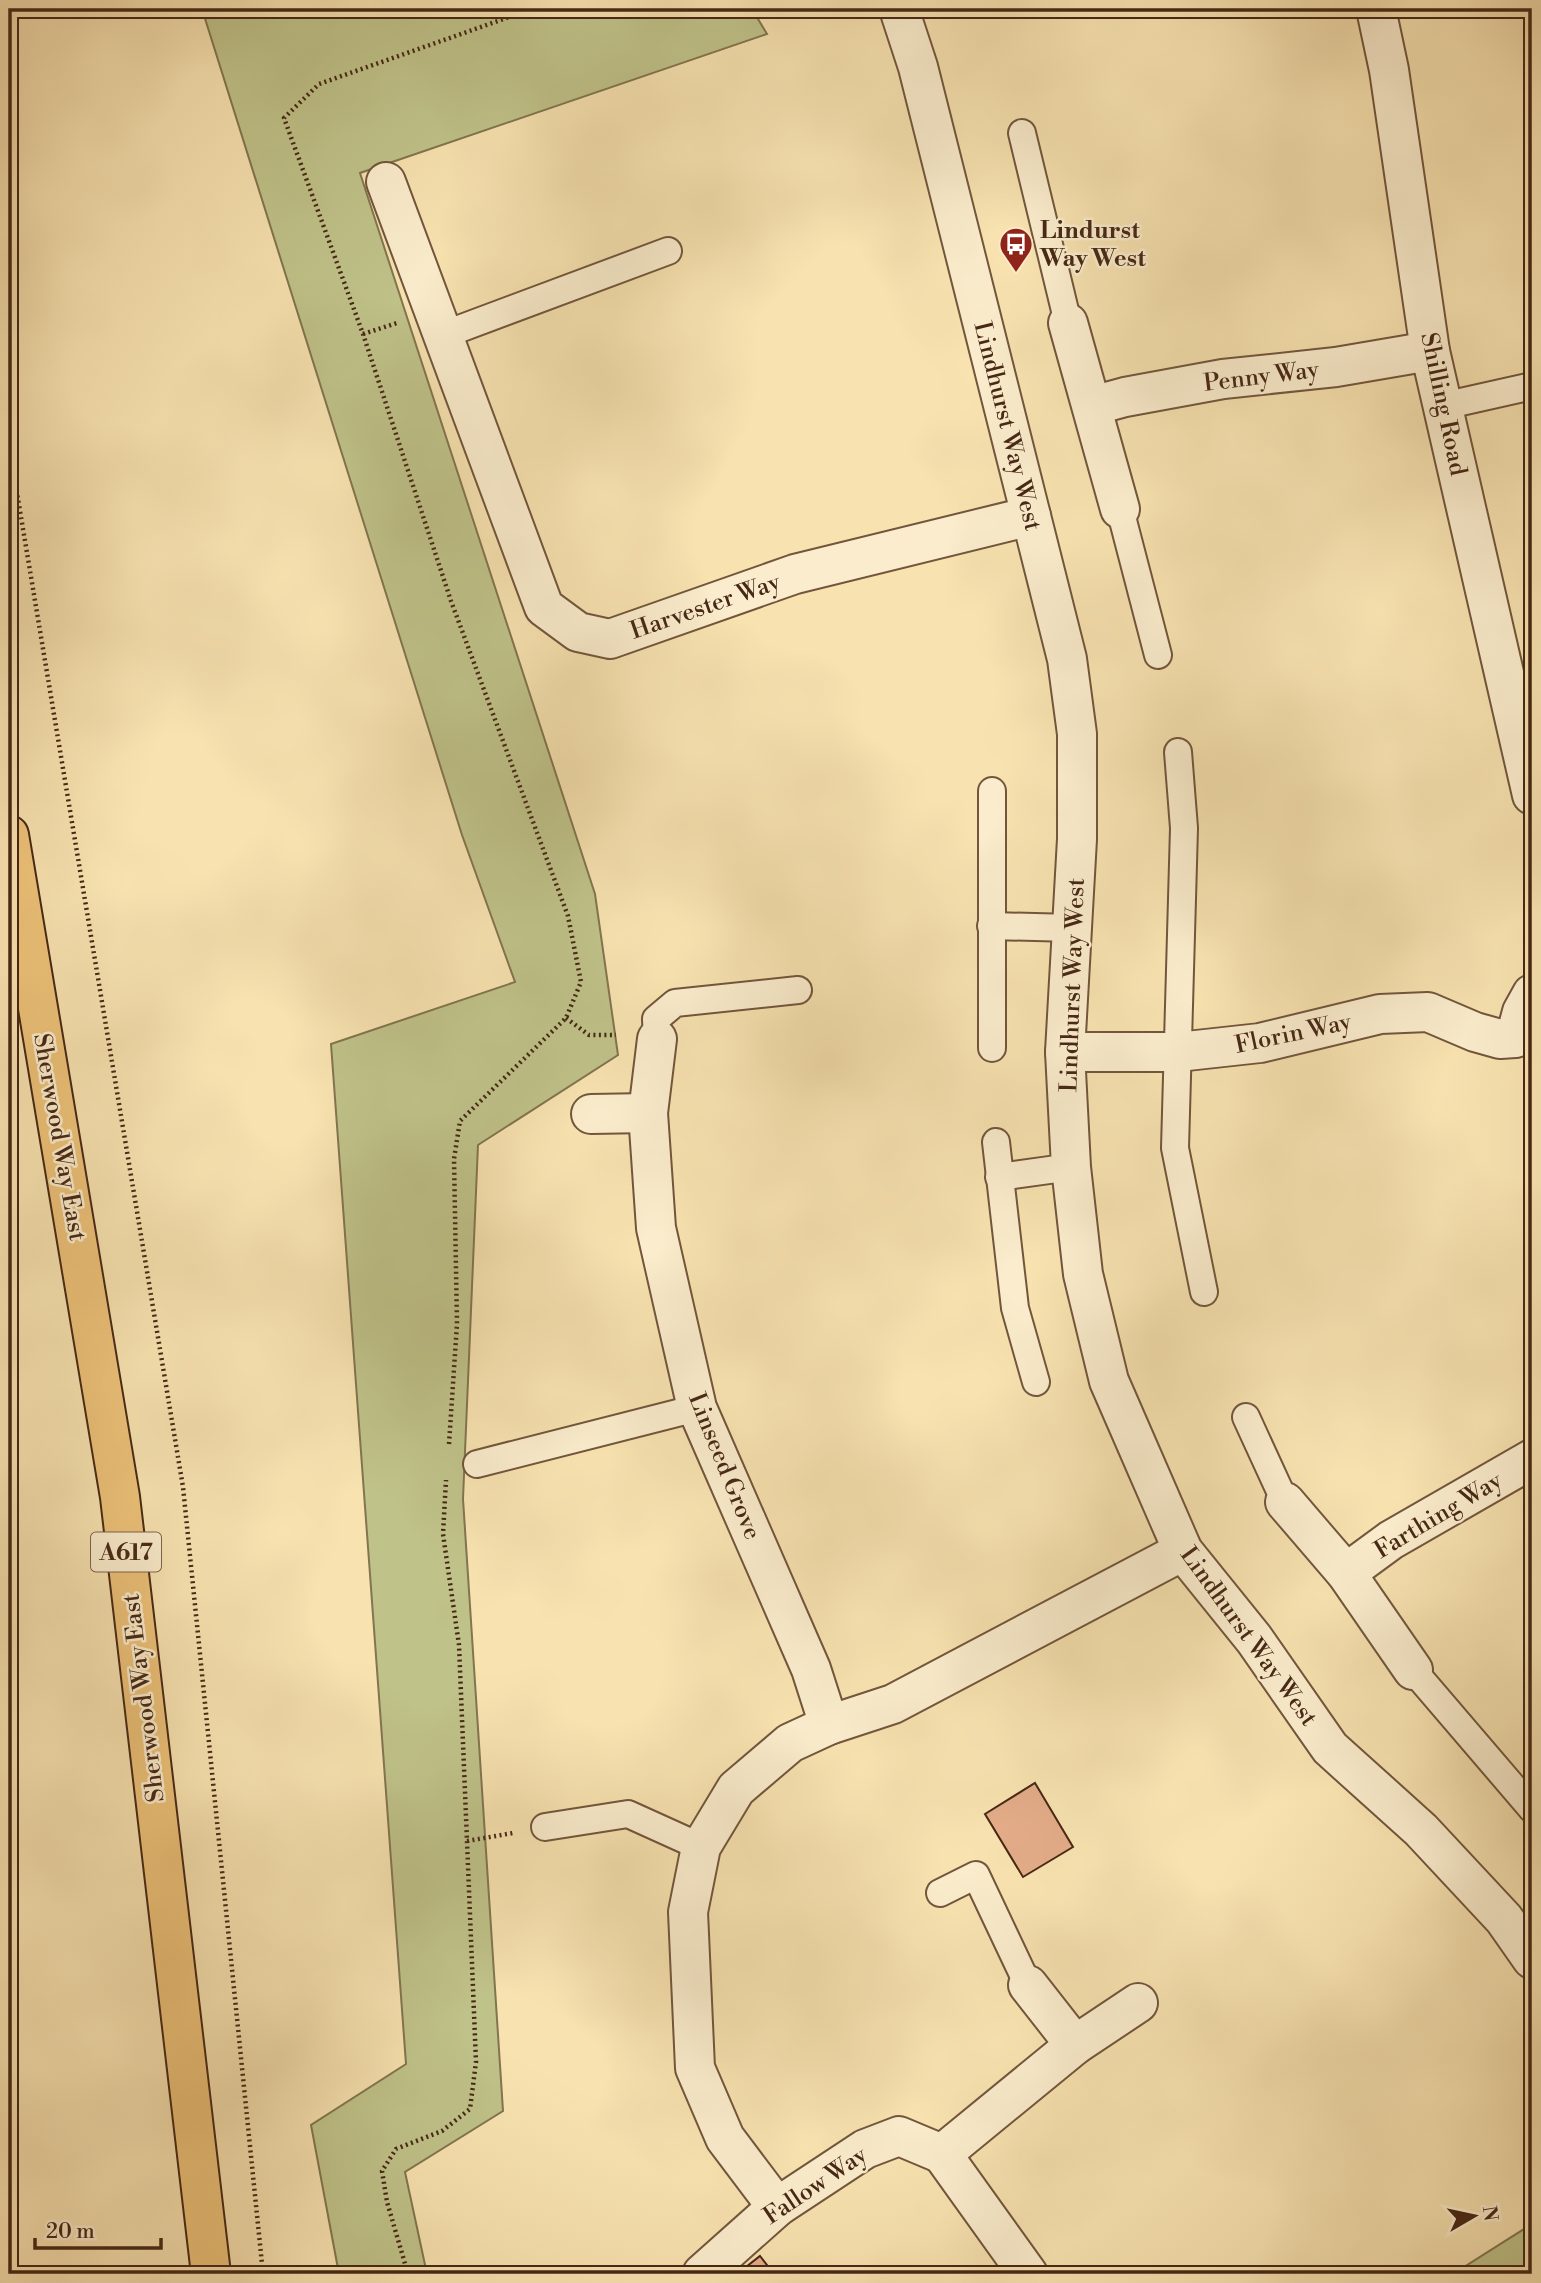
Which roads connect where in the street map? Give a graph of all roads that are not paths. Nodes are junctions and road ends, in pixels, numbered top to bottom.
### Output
1 (899, 9) edge
2 (1376, 9) edge
3 (1022, 133) dead end
4 (386, 182) dead end
5 (668, 251) dead end
6 (1068, 323) joint
7 (443, 335) junction
8 (1430, 351) junction
9 (1532, 386) edge
10 (1093, 406) junction
11 (1443, 406) junction
12 (1119, 509) joint
13 (1031, 516) junction
14 (1158, 655) dead end
15 (1178, 752) dead end
16 (1530, 774) edge
17 (992, 791) dead end
18 (9, 835) edge
19 (991, 926) junction
20 (1073, 928) junction
21 (798, 990) dead end
22 (1532, 995) edge
23 (657, 1039) joint
24 (992, 1048) dead end
25 (1524, 1048) edge
26 (1065, 1052) junction
27 (1178, 1052) junction
28 (648, 1113) junction
29 (591, 1114) dead end
30 (996, 1142) dead end
31 (1071, 1167) junction
32 (999, 1177) junction
33 (1204, 1292) dead end
34 (1036, 1382) dead end
35 (697, 1408) junction
36 (1245, 1417) dead end
37 (1532, 1459) edge
38 (477, 1464) dead end
39 (1285, 1502) joint
40 (1183, 1551) junction
41 (1346, 1573) junction
42 (1413, 1670) joint
43 (830, 1725) junction
44 (1532, 1809) edge
45 (545, 1827) road end
46 (701, 1847) junction
47 (940, 1893) dead end
48 (1532, 1959) edge
49 (1028, 1985) joint
50 (1138, 2003) dead end
51 (1075, 2045) junction
52 (942, 2154) junction
53 (777, 2207) junction
54 (211, 2274) edge
55 (702, 2274) edge
56 (1028, 2274) edge

1 - 13 street, Lindhurst Way West
2 - 8 street, Shilling Road
3 - 6 lane
4 - 7 street, Harvester Way
5 - 7 lane
6 - 10 street
7 - 13 street, Harvester Way
8 - 10 street, Penny Way
8 - 11 street, Shilling Road
9 - 11 lane
10 - 12 street
11 - 16 street, Shilling Road
12 - 14 lane
13 - 20 street, Lindhurst Way West
15 - 27 lane
17 - 19 lane
18 - 54 highway, Sherwood Way East / A617
19 - 20 lane
19 - 24 lane
20 - 26 street, Lindhurst Way West
21 - 23 lane
22 - 25 street
23 - 28 street, Linseed Grove
25 - 27 street, Florin Way
26 - 27 street, Florin Way
26 - 31 street, Lindhurst Way West
27 - 33 lane
28 - 29 street
28 - 35 street, Linseed Grove
30 - 32 lane
31 - 32 lane
31 - 40 street, Lindhurst Way West
32 - 34 lane
35 - 38 lane
35 - 43 street, Linseed Grove
36 - 39 lane
37 - 41 street, Farthing Way
39 - 41 street
40 - 43 street
40 - 48 street, Lindhurst Way West
41 - 42 street
42 - 44 lane
43 - 46 street
45 - 46 lane
46 - 53 street
47 - 49 lane
49 - 51 street
50 - 51 street
51 - 52 street
52 - 53 street, Fallow Way
52 - 56 street
53 - 55 street, Fallow Way

